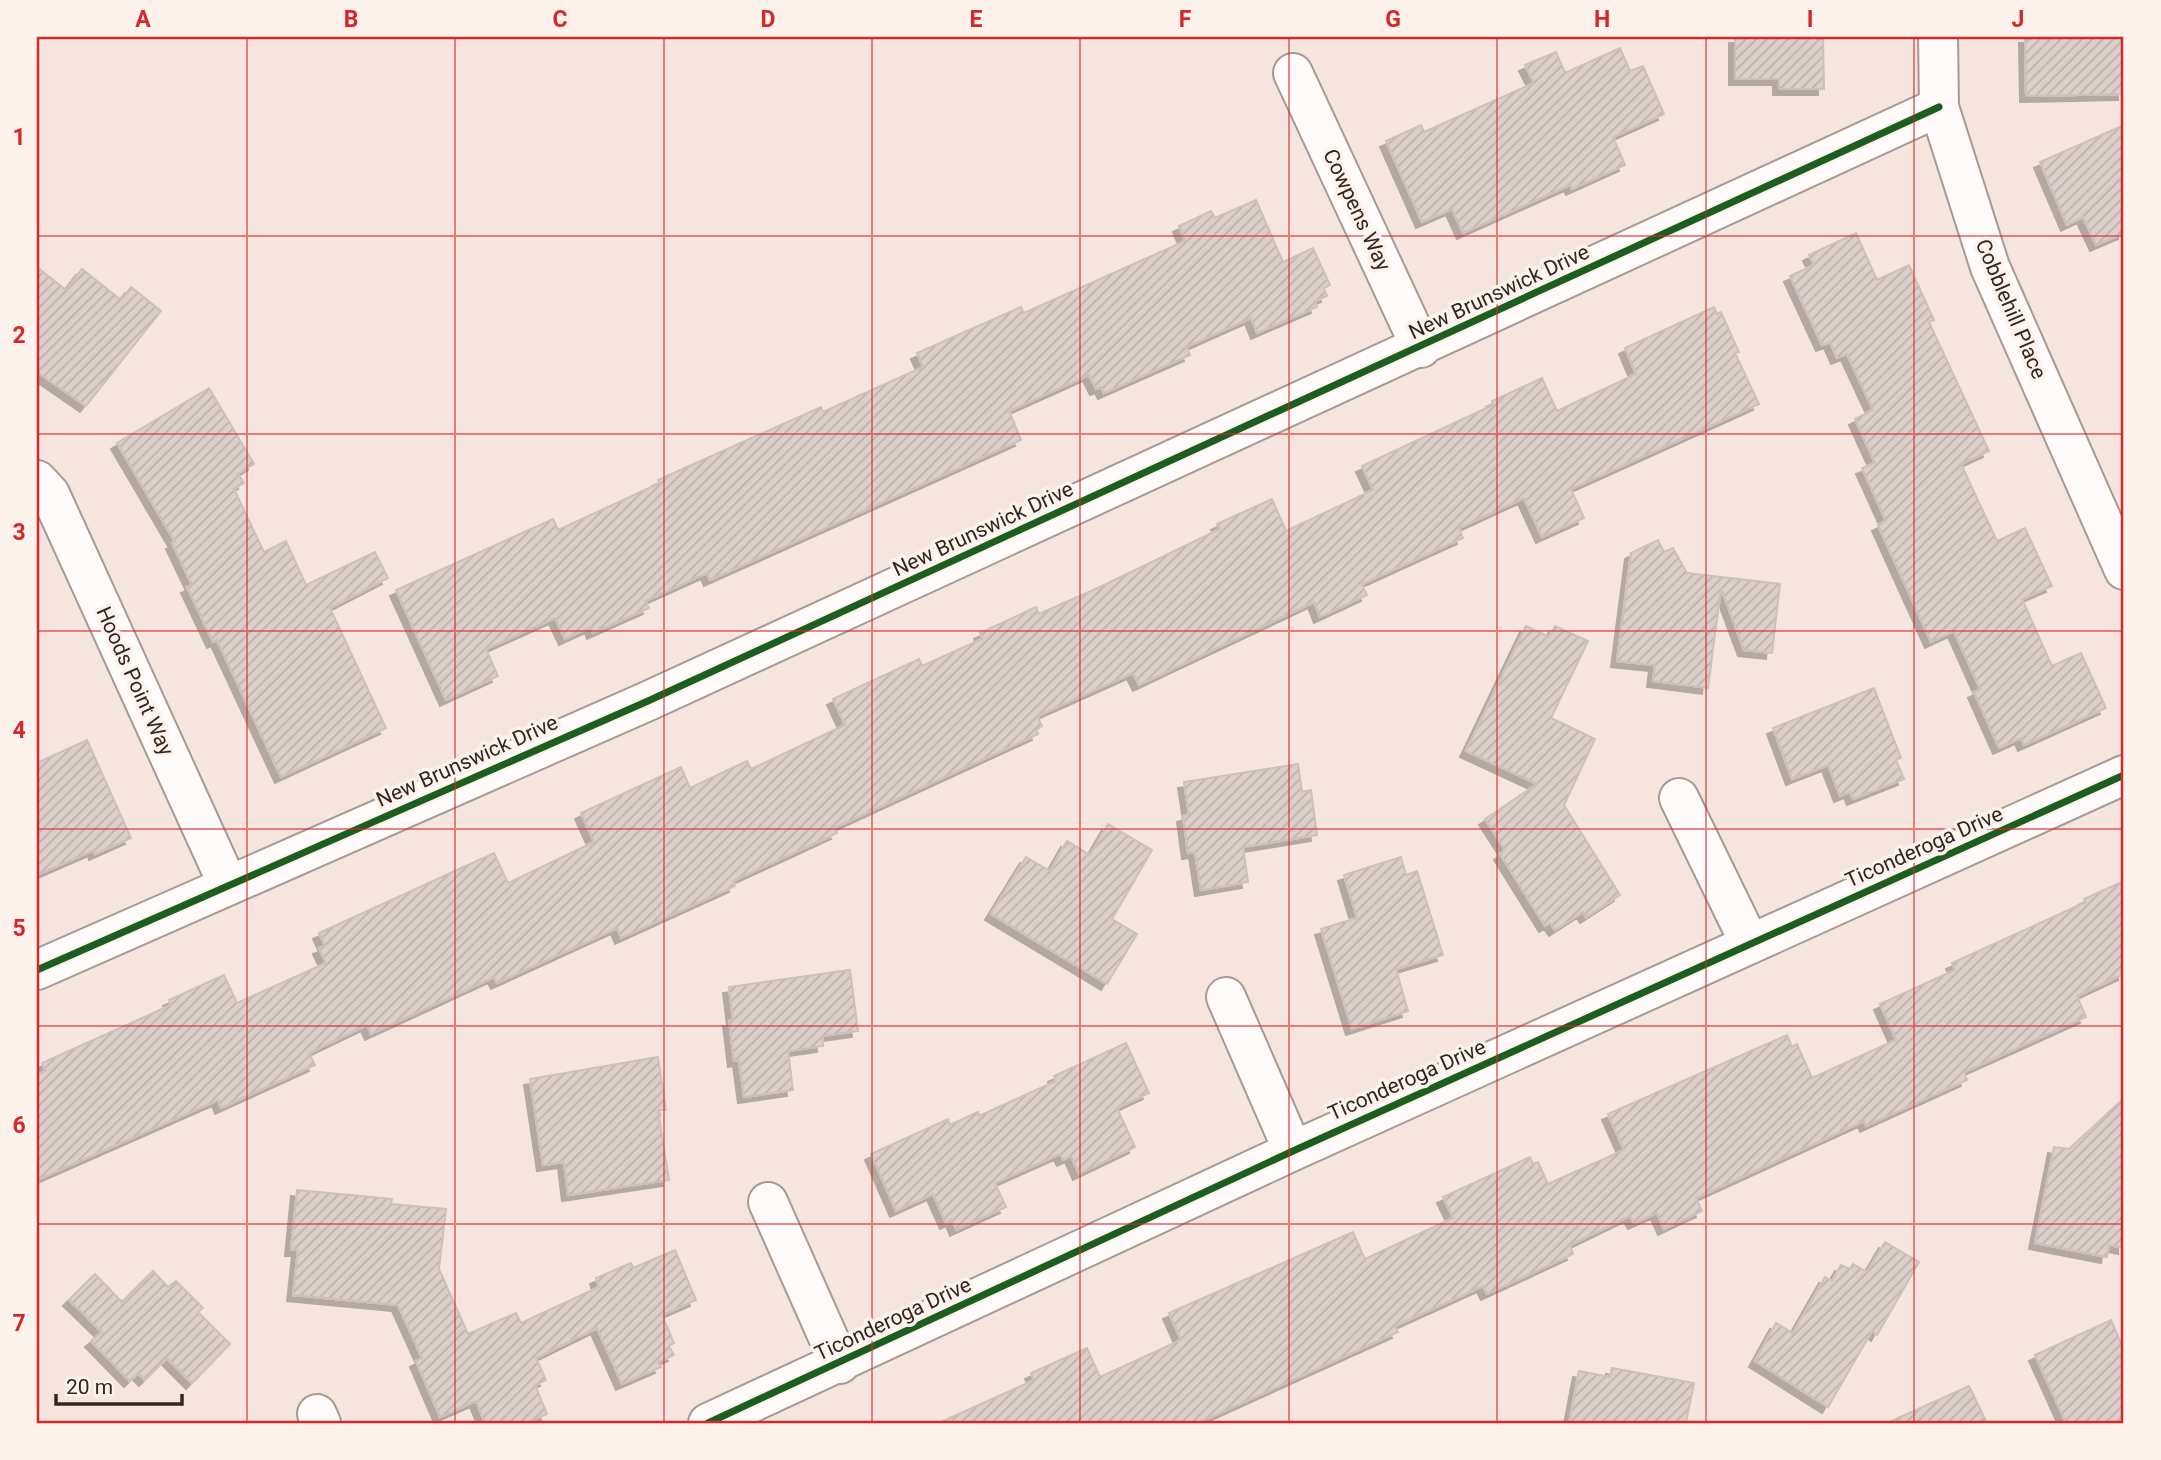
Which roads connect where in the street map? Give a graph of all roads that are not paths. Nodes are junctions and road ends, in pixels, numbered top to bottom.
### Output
1 (1938, 37) edge
2 (1293, 73) dead end
3 (1939, 107) junction
4 (1421, 348) junction
5 (37, 481) edge
6 (2124, 570) edge
7 (2124, 775) edge
8 (1679, 798) dead end
9 (228, 885) junction
10 (1751, 944) junction
11 (37, 970) edge
12 (1226, 997) dead end
13 (1293, 1150) junction
14 (768, 1202) dead end
15 (840, 1364) junction
16 (708, 1423) edge

1 - 3 street, Cobblehill Place
2 - 4 street, Cowpens Way
3 - 4 street, New Brunswick Drive
3 - 6 street, Cobblehill Place
4 - 9 street, New Brunswick Drive
5 - 9 street, Hoods Point Way
7 - 10 street, Ticonderoga Drive
8 - 10 street
9 - 11 street, New Brunswick Drive
10 - 13 street, Ticonderoga Drive
12 - 13 street
13 - 15 street, Ticonderoga Drive
14 - 15 street
15 - 16 street, Ticonderoga Drive

